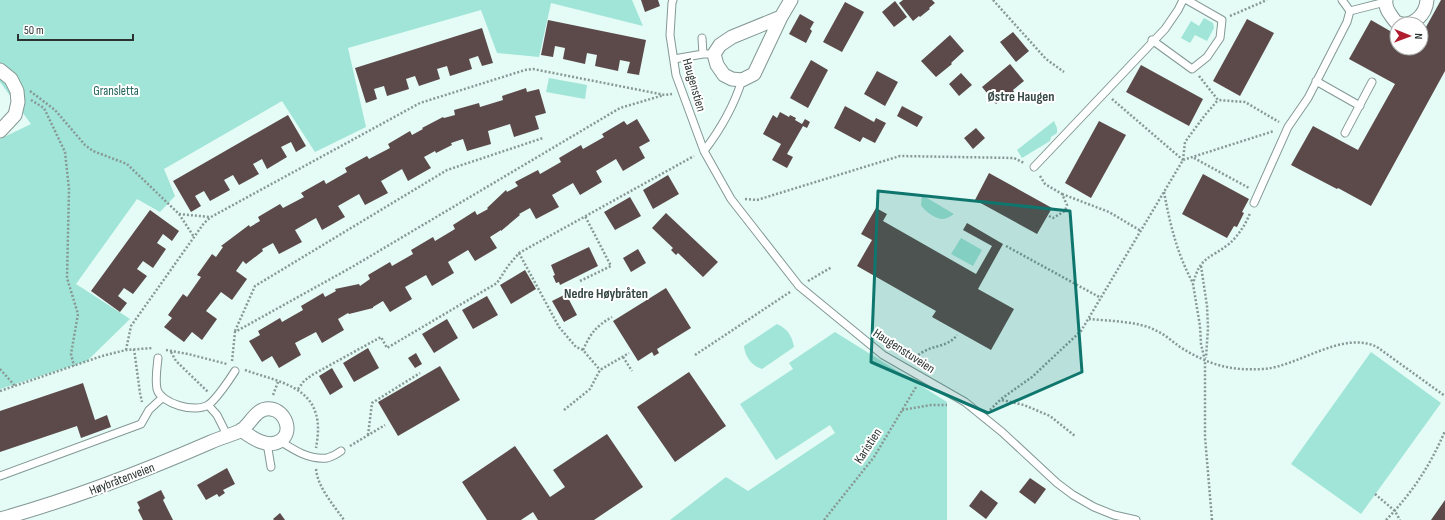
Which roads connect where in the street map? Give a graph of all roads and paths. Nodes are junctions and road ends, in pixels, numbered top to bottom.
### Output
1 (673, 0) edge
2 (791, 0) edge
3 (993, 0) edge
4 (1183, 0) edge
5 (1187, 0) edge
6 (1267, 0) edge
7 (1342, 0) edge
8 (1427, 0) edge
9 (1386, 1) edge
10 (1350, 11) junction
11 (781, 17) junction
12 (1222, 20) junction
13 (702, 38) dead end
14 (1152, 40) junction
15 (709, 54) junction
16 (674, 59) junction
17 (1192, 69) junction
18 (0, 70) edge
19 (1064, 72) dead end
20 (742, 80) junction
21 (1316, 81) junction
22 (1372, 82) dead end
23 (16, 91) junction
24 (1104, 92) junction
25 (682, 93) junction
26 (665, 95) junction
27 (1218, 100) junction
28 (1360, 106) junction
29 (44, 108) dead end
30 (1281, 124) dead end
31 (1288, 127) junction
32 (0, 131) edge
33 (1345, 133) dead end
34 (543, 138) dead end
35 (704, 151) junction
36 (1193, 158) junction
37 (1183, 160) junction
38 (1034, 167) junction
39 (1164, 192) junction
40 (1258, 193) junction
41 (1062, 194) junction
42 (731, 199) junction
43 (1254, 203) joint
44 (179, 214) junction
45 (585, 216) junction
46 (1049, 216) dead end
47 (211, 217) junction
48 (1141, 231) junction
49 (194, 237) junction
50 (1006, 246) dead end
51 (519, 253) junction
52 (1200, 265) junction
53 (832, 267) dead end
54 (580, 282) dead end
55 (1193, 284) junction
56 (799, 286) junction
57 (1101, 298) junction
58 (612, 317) dead end
59 (1089, 319) junction
60 (235, 332) junction
61 (957, 335) dead end
62 (155, 348) dead end
63 (134, 349) junction
64 (126, 350) junction
65 (162, 350) dead end
66 (584, 350) junction
67 (170, 351) junction
68 (629, 352) dead end
69 (695, 355) dead end
70 (622, 356) junction
71 (158, 358) dead end
72 (1205, 361) junction
73 (74, 366) junction
74 (906, 368) junction
75 (0, 369) edge
76 (237, 370) joint
77 (600, 370) junction
78 (632, 371) dead end
79 (420, 373) dead end
80 (922, 378) junction
81 (278, 382) junction
82 (15, 386) junction
83 (298, 389) junction
84 (0, 391) edge
85 (273, 395) dead end
86 (1445, 396) edge
87 (162, 398) junction
88 (214, 398) junction
89 (1002, 399) junction
90 (967, 404) junction
91 (208, 405) junction
92 (564, 410) dead end
93 (902, 410) junction
94 (146, 415) junction
95 (983, 417) junction
96 (385, 425) dead end
97 (241, 430) junction
98 (1445, 431) edge
99 (227, 435) junction
100 (368, 435) junction
101 (1075, 436) dead end
102 (280, 441) junction
103 (267, 443) junction
104 (341, 451) joint
105 (315, 458) junction
106 (271, 467) dead end
107 (0, 476) edge
108 (1375, 494) dead end
109 (1395, 511) junction
110 (0, 520) edge
111 (344, 520) edge
112 (824, 520) edge
113 (1136, 520) edge
114 (1212, 520) edge
115 (1386, 520) edge
116 (1400, 520) edge

1 - 16 lane, Haugenstien
2 - 11 street
3 - 19 path
4 - 14 lane
5 - 12 lane
6 - 12 path
7 - 10 lane
8 - 9 street
9 - 10 lane
10 - 21 lane
11 - 15 street
11 - 20 street
12 - 17 lane
13 - 15 lane
14 - 17 lane
14 - 24 lane
15 - 16 lane
15 - 20 street
16 - 25 lane, Haugenstien
17 - 27 path
18 - 23 street
20 - 35 lane
21 - 28 lane
21 - 31 lane
22 - 28 lane
23 - 32 street
23 - 44 path
24 - 37 path
24 - 38 lane
25 - 26 path
25 - 35 lane, Haugenstien
26 - 47 path
26 - 60 path
27 - 30 path
27 - 37 path
28 - 33 lane
29 - 73 path
31 - 36 path
31 - 40 lane
34 - 60 path
35 - 42 lane, Haugenstuveien
35 - 45 path
36 - 37 path
36 - 40 path
37 - 39 path
38 - 41 path
38 - 42 path
39 - 48 path
39 - 55 path
40 - 43 lane
41 - 46 path
41 - 48 path
42 - 56 lane, Haugenstuveien
43 - 52 path
44 - 47 path
44 - 49 path
45 - 51 path
45 - 54 path
47 - 49 path
48 - 57 path
49 - 64 path
50 - 57 path
51 - 66 path
51 - 83 path
52 - 55 path
52 - 72 path
53 - 56 path
55 - 72 path
56 - 69 path
56 - 74 lane, Haugenstuveien
57 - 59 path
58 - 66 path
59 - 72 path
59 - 89 path
60 - 67 path
61 - 74 path
62 - 63 path
63 - 64 path
63 - 94 path
64 - 73 path
65 - 67 path
66 - 77 path
67 - 88 path
68 - 70 path
70 - 77 path
70 - 78 path
71 - 87 lane
72 - 86 path
72 - 114 path
73 - 82 path
74 - 80 lane, Haugenstuveien
75 - 82 path
76 - 81 path
76 - 88 lane
77 - 92 path
79 - 100 path
80 - 90 lane, Haugenstuveien
80 - 93 path, Karistien
81 - 83 path
81 - 85 path
82 - 84 path
83 - 105 path
87 - 91 lane
87 - 94 lane
88 - 91 lane
89 - 95 path
89 - 101 path
90 - 93 path
90 - 95 lane, Haugenstuveien
91 - 99 lane
93 - 112 path, Karistien
94 - 107 lane
95 - 113 lane, Haugenstuveien
96 - 100 path
97 - 99 street, Høybråtenveien
97 - 102 street, Høybråtenveien
97 - 103 street
98 - 109 path
99 - 110 street, Høybråtenveien
100 - 104 path
102 - 103 street
102 - 105 lane
103 - 106 lane
104 - 105 lane
105 - 111 path
108 - 109 path
109 - 115 path
109 - 116 path

